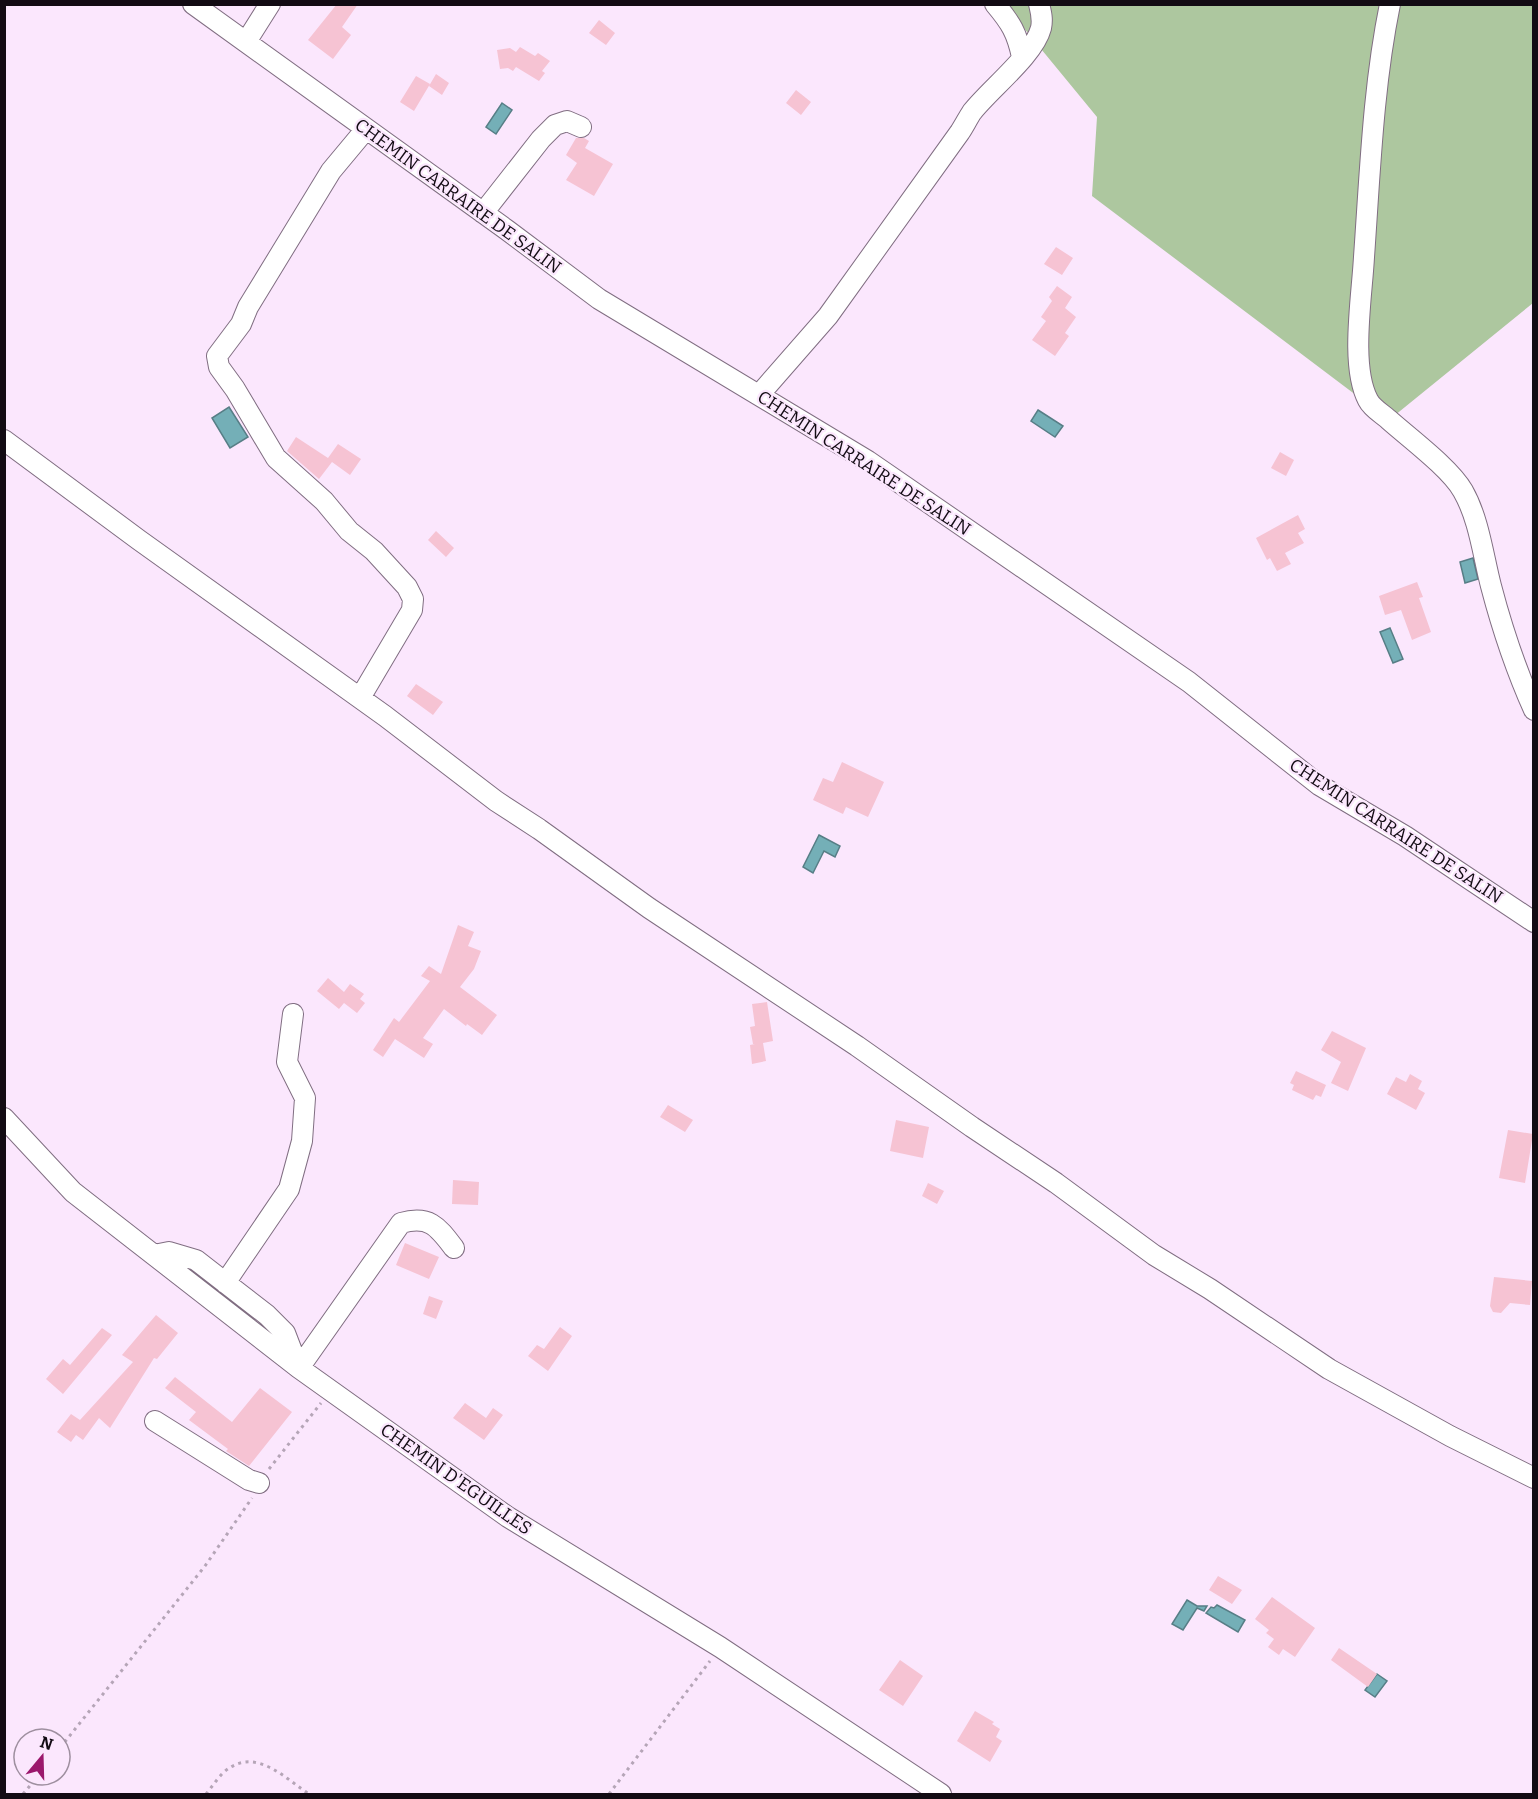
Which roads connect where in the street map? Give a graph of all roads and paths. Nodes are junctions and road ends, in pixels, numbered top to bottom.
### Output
1 (193, 4) edge
2 (270, 4) edge
3 (995, 4) edge
4 (1039, 4) edge
5 (1390, 4) edge
6 (246, 42) junction
7 (1022, 57) junction
8 (581, 127) dead end
9 (366, 129) junction
10 (483, 213) junction
11 (759, 395) junction
12 (4, 440) edge
13 (360, 698) junction
14 (1533, 710) edge
15 (1533, 922) edge
16 (293, 1014) dead end
17 (4, 1118) edge
18 (454, 1248) dead end
19 (153, 1255) junction
20 (225, 1282) junction
21 (299, 1368) junction
22 (330, 1391) junction
23 (155, 1421) dead end
24 (1533, 1478) edge
25 (259, 1483) junction
26 (720, 1647) junction
27 (72, 1733) edge
28 (206, 1794) edge
29 (309, 1794) edge
30 (609, 1794) edge
31 (941, 1794) edge

1 - 6 street, CHEMIN CARRAIRE DE SALIN
2 - 6 street
3 - 7 street
4 - 7 street
5 - 14 street
6 - 9 street, CHEMIN CARRAIRE DE SALIN
7 - 11 street
8 - 10 street
9 - 10 street, CHEMIN CARRAIRE DE SALIN
9 - 13 street
10 - 11 street, CHEMIN CARRAIRE DE SALIN
11 - 15 street, CHEMIN CARRAIRE DE SALIN
12 - 13 street
13 - 24 street
16 - 20 street
17 - 19 street, CHEMIN D'EGUILLES
18 - 21 street
19 - 20 street
19 - 21 street, CHEMIN D'EGUILLES
20 - 21 street
21 - 22 street, CHEMIN D'EGUILLES
22 - 25 path
22 - 26 street, CHEMIN D'EGUILLES
23 - 25 street
25 - 27 path
26 - 30 path
26 - 31 street, CHEMIN D'EGUILLES
28 - 29 path

